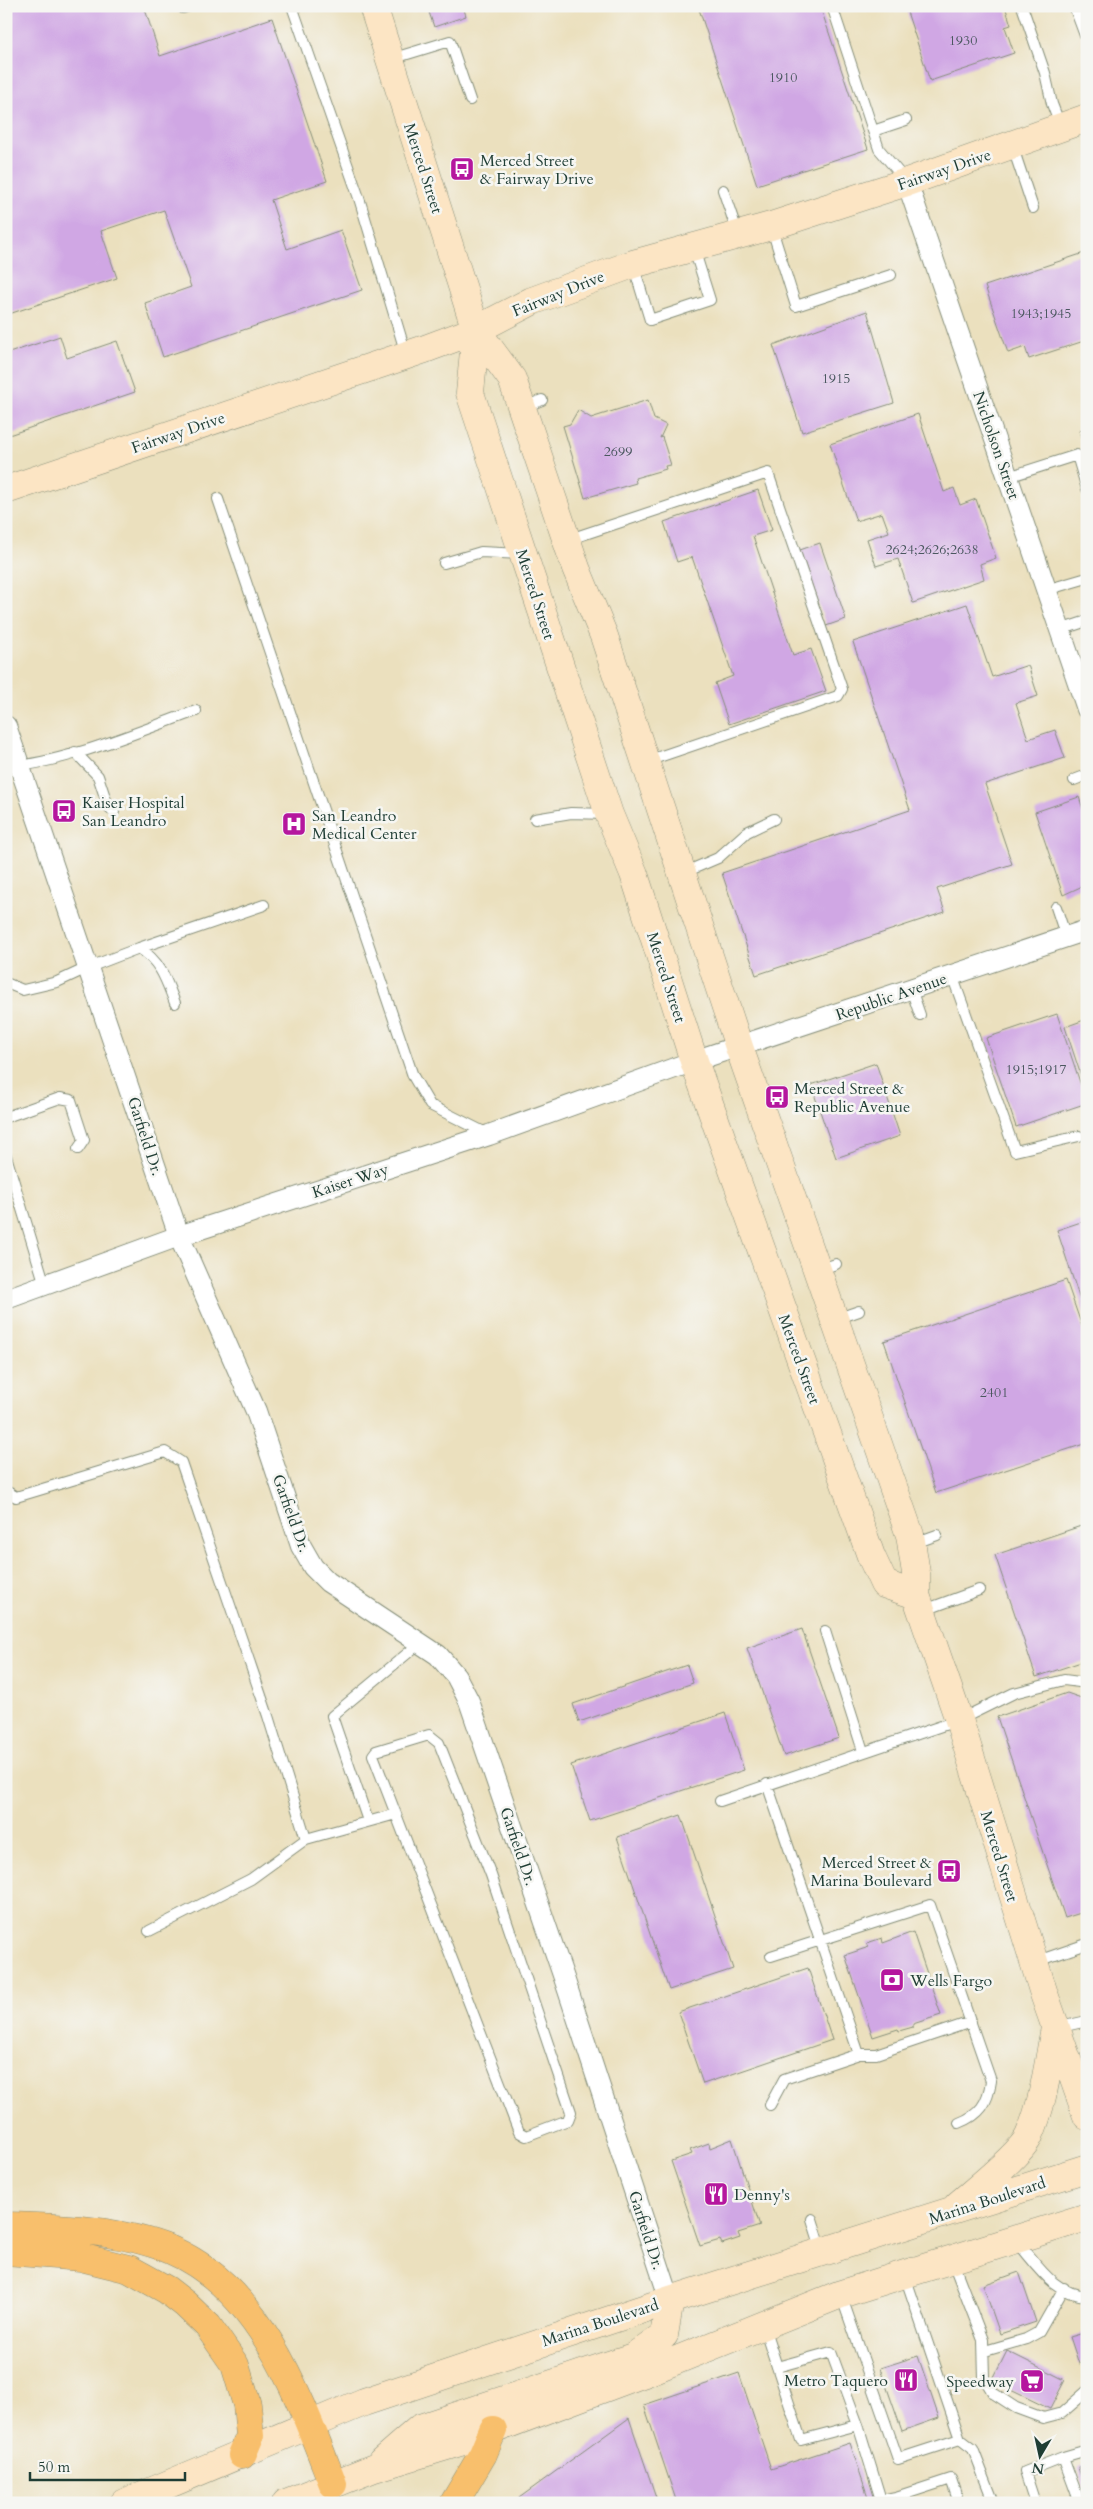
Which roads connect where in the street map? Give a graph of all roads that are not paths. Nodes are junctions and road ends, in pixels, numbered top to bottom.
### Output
1 (182, 6) edge
2 (189, 6) edge
3 (292, 6) edge
4 (373, 6) edge
5 (832, 6) edge
6 (1022, 6) edge
7 (1074, 6) edge
8 (1087, 41) edge
9 (390, 60) junction
10 (470, 100) dead end
11 (1087, 118) edge
12 (906, 120) dead end
13 (1061, 128) junction
14 (873, 131) junction
15 (1012, 145) junction
16 (907, 182) junction
17 (723, 190) dead end
18 (1033, 208) dead end
19 (771, 226) junction
20 (739, 236) junction
21 (693, 248) junction
22 (633, 264) junction
23 (891, 275) dead end
24 (476, 330) junction
25 (406, 355) junction
26 (1008, 477) junction
27 (1087, 489) edge
28 (6, 490) edge
29 (218, 499) dead end
30 (566, 541) junction
31 (522, 554) junction
32 (444, 562) dead end
33 (1087, 578) edge
34 (1046, 590) junction
35 (1087, 621) edge
36 (1060, 630) junction
37 (1087, 709) edge
38 (196, 711) dead end
39 (6, 726) edge
40 (75, 752) junction
41 (645, 762) junction
42 (14, 767) edge
43 (1087, 775) edge
44 (1074, 780) dead end
45 (114, 812) dead end
46 (609, 814) junction
47 (774, 818) dead end
48 (535, 819) dead end
49 (682, 874) junction
50 (264, 905) dead end
51 (1056, 907) dead end
52 (1087, 930) edge
53 (1066, 937) junction
54 (139, 948) junction
55 (87, 968) junction
56 (952, 975) junction
57 (6, 984) edge
58 (911, 989) junction
59 (175, 1003) dead end
60 (920, 1015) dead end
61 (739, 1047) junction
62 (694, 1061) junction
63 (6, 1117) edge
64 (489, 1134) junction
65 (1079, 1136) dead end
66 (78, 1150) dead end
67 (6, 1156) edge
68 (179, 1236) junction
69 (45, 1285) junction
70 (6, 1299) edge
71 (6, 1490) edge
72 (937, 1535) dead end
73 (911, 1544) junction
74 (979, 1590) dead end
75 (919, 1603) junction
76 (825, 1631) dead end
77 (420, 1643) junction
78 (1087, 1682) edge
79 (959, 1720) junction
80 (863, 1750) junction
81 (767, 1784) junction
82 (720, 1801) dead end
83 (396, 1814) junction
84 (368, 1821) junction
85 (306, 1838) junction
86 (149, 1932) dead end
87 (820, 1940) junction
88 (1084, 1945) dead end
89 (771, 1956) dead end
90 (1034, 1962) junction
91 (1087, 2021) edge
92 (971, 2022) junction
93 (1056, 2028) junction
94 (859, 2054) junction
95 (1087, 2060) edge
96 (770, 2105) dead end
97 (1087, 2116) edge
98 (959, 2123) dead end
99 (1087, 2168) edge
100 (949, 2213) junction
101 (1087, 2218) edge
102 (812, 2219) dead end
103 (6, 2226) edge
104 (1016, 2240) junction
105 (6, 2251) edge
106 (823, 2252) junction
107 (952, 2260) junction
108 (904, 2275) junction
109 (1064, 2288) junction
110 (840, 2294) junction
111 (1087, 2296) edge
112 (670, 2300) junction
113 (764, 2326) junction
114 (985, 2351) junction
115 (777, 2367) junction
116 (1087, 2391) edge
117 (310, 2424) junction
118 (858, 2425) junction
119 (493, 2430) junction
120 (960, 2440) junction
121 (1087, 2450) edge
122 (242, 2455) junction
123 (1063, 2456) junction
124 (374, 2468) junction
125 (333, 2484) junction
126 (897, 2500) edge
127 (124, 2503) edge
128 (286, 2503) edge
129 (454, 2503) edge
130 (959, 2503) edge
131 (994, 2503) edge
132 (1035, 2503) edge
133 (1080, 2503) edge

1 - 2 lane
3 - 25 lane
4 - 9 street, Merced Street
5 - 14 lane
6 - 13 lane
7 - 8 lane
9 - 10 lane
9 - 24 street, Merced Street
11 - 13 street, Fairway Drive
12 - 14 lane
13 - 15 street, Fairway Drive
14 - 16 lane
15 - 16 street, Fairway Drive
15 - 18 lane
16 - 19 street, Fairway Drive
16 - 26 street, Nicholson Street
17 - 20 lane
19 - 20 street, Fairway Drive
19 - 23 lane
20 - 21 street, Fairway Drive
21 - 22 street, Fairway Drive
21 - 22 lane
22 - 24 street, Fairway Drive
24 - 25 street, Fairway Drive
24 - 30 street, Merced Street
24 - 31 street, Merced Street
25 - 28 street, Fairway Drive
26 - 27 lane
26 - 34 street, Nicholson Street
29 - 64 lane
30 - 41 street, Merced Street
30 - 41 lane
31 - 32 lane
31 - 46 street, Merced Street
33 - 34 lane
34 - 36 street, Nicholson Street
35 - 36 lane
36 - 37 street, Nicholson Street
38 - 40 lane
39 - 42 street, Garfield Dr.
40 - 42 lane
40 - 45 lane
41 - 49 street, Merced Street
42 - 55 street, Garfield Dr.
43 - 44 lane
46 - 48 lane
46 - 62 street, Merced Street
47 - 49 lane
49 - 61 street, Merced Street
50 - 54 lane
51 - 53 lane
52 - 53 street, Republic Avenue
53 - 56 street, Republic Avenue
54 - 55 lane
54 - 59 lane
55 - 57 lane
55 - 68 street, Garfield Dr.
56 - 58 street, Republic Avenue
56 - 65 lane
58 - 60 lane
58 - 61 street, Republic Avenue
61 - 62 street, Republic Avenue
61 - 73 street, Merced Street
62 - 64 street, Kaiser Way
62 - 75 street, Merced Street
63 - 66 lane
64 - 68 street, Kaiser Way
67 - 69 lane
68 - 69 street, Kaiser Way
68 - 77 street, Garfield Dr.
69 - 70 street, Kaiser Way
71 - 85 lane
72 - 73 lane
73 - 75 street, Merced Street
74 - 75 lane
75 - 79 street, Merced Street
76 - 80 lane
77 - 84 lane
77 - 112 street, Garfield Dr.
78 - 79 lane
79 - 80 lane
79 - 90 street, Merced Street
80 - 81 lane
81 - 82 lane
81 - 87 lane
83 - 83 lane
83 - 84 lane
84 - 85 lane
85 - 86 lane
87 - 89 lane
87 - 92 lane
87 - 94 lane
88 - 90 lane
90 - 93 street, Merced Street
91 - 93 lane
92 - 94 lane
92 - 98 lane
93 - 95 street
93 - 97 street, Merced Street
93 - 100 street
94 - 96 lane
99 - 100 street, Marina Boulevard
100 - 106 street, Marina Boulevard
101 - 104 street
102 - 106 lane
103 - 117 highway
104 - 107 street
104 - 109 lane
105 - 122 highway
106 - 112 street, Marina Boulevard
107 - 108 street
107 - 114 lane
108 - 110 street
108 - 120 lane
109 - 111 lane
109 - 114 lane
110 - 113 street
110 - 120 lane
112 - 117 street, Marina Boulevard
112 - 124 street
113 - 115 lane
113 - 119 street
114 - 116 lane
115 - 118 lane
115 - 118 lane
117 - 122 street, Marina Boulevard
117 - 125 highway
118 - 126 lane
119 - 124 street
119 - 129 highway
120 - 131 lane
121 - 123 lane
122 - 127 street, Marina Boulevard
123 - 132 lane
123 - 133 lane
124 - 125 street
125 - 128 street
126 - 130 lane

